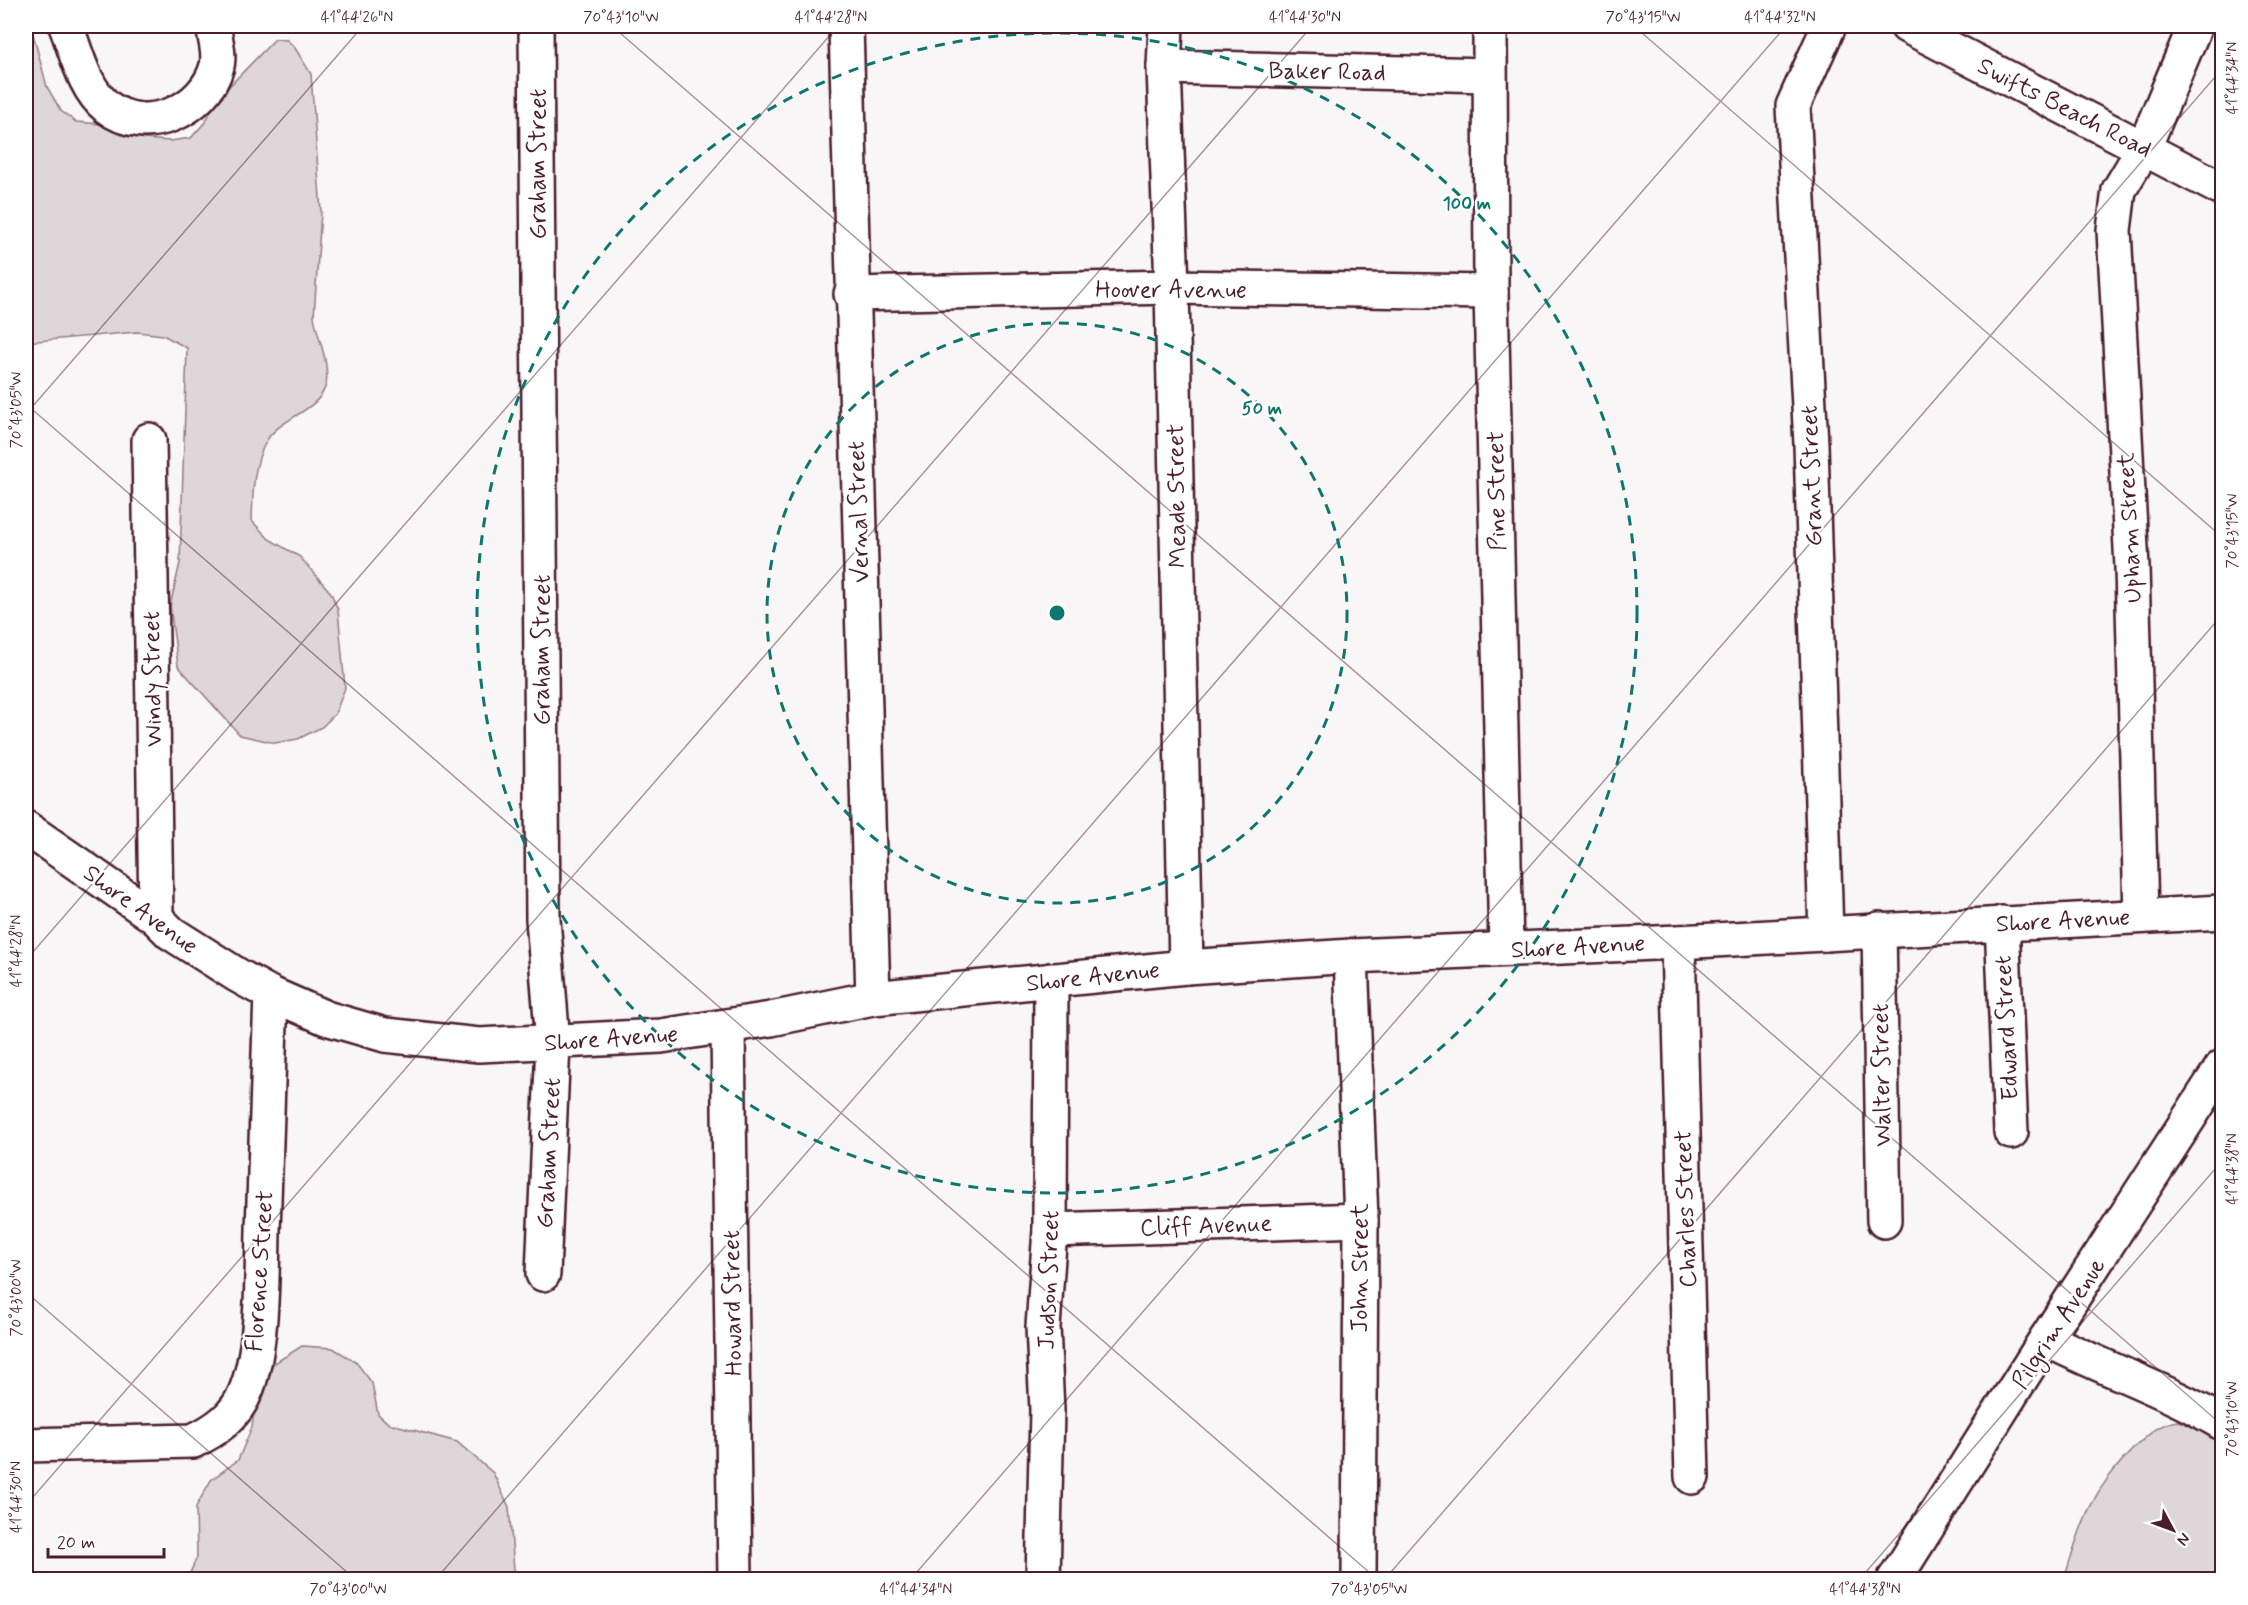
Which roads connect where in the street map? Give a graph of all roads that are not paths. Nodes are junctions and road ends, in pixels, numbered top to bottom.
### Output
1 (66, 26) edge
2 (213, 26) edge
3 (536, 26) edge
4 (846, 26) edge
5 (1166, 26) edge
6 (1829, 26) edge
7 (1906, 26) edge
8 (2195, 26) edge
9 (1490, 32) dead end
10 (1164, 67) junction
11 (1489, 75) junction
12 (2144, 148) junction
13 (2223, 189) edge
14 (1172, 287) junction
15 (1491, 292) junction
16 (851, 294) junction
17 (149, 440) dead end
18 (26, 828) edge
19 (2223, 912) edge
20 (2140, 916) junction
21 (156, 918) junction
22 (2002, 923) junction
23 (1878, 929) junction
24 (1826, 934) junction
25 (1678, 942) junction
26 (1506, 950) junction
27 (1351, 956) junction
28 (1186, 967) junction
29 (1051, 980) junction
30 (271, 994) junction
31 (873, 998) junction
32 (728, 1027) junction
33 (554, 1043) junction
34 (2223, 1067) edge
35 (2011, 1132) dead end
36 (1361, 1220) junction
37 (1884, 1221) dead end
38 (1050, 1230) junction
39 (543, 1274) dead end
40 (2046, 1339) junction
41 (2223, 1423) edge
42 (26, 1445) edge
43 (1692, 1477) dead end
44 (735, 1580) edge
45 (1043, 1580) edge
46 (1359, 1580) edge
47 (1894, 1580) edge

1 - 2 street
3 - 33 street, Graham Street
4 - 16 street, Vernal Street
5 - 10 street, Meade Street
6 - 24 street, Grant Street
7 - 12 street, Swifts Beach Road
8 - 12 street, Upham Street
9 - 11 street, Pine Street
10 - 11 street, Baker Road
10 - 14 street, Meade Street
11 - 15 street, Pine Street
12 - 13 street, Swifts Beach Road
12 - 20 street, Upham Street
14 - 15 street, Hoover Avenue
14 - 16 street, Hoover Avenue
14 - 28 street, Meade Street
15 - 26 street, Pine Street
16 - 31 street, Vernal Street
17 - 21 street, Windy Street
18 - 21 street, Shore Avenue
19 - 20 street, Shore Avenue
20 - 22 street, Shore Avenue
21 - 30 street, Shore Avenue
22 - 23 street, Shore Avenue
22 - 35 street, Edward Street
23 - 24 street, Shore Avenue
23 - 37 street, Walter Street
24 - 25 street, Shore Avenue
25 - 26 street, Shore Avenue
25 - 43 street, Charles Street
26 - 27 street, Shore Avenue
27 - 28 street, Shore Avenue
27 - 36 street, John Street
28 - 29 street, Shore Avenue
29 - 31 street, Shore Avenue
29 - 38 street, Judson Street
30 - 33 street, Shore Avenue
30 - 42 street, Florence Street
31 - 32 street, Shore Avenue
32 - 33 street, Shore Avenue
32 - 44 street, Howard Street
33 - 39 street, Graham Street
34 - 40 street, Pilgrim Avenue
36 - 38 street, Cliff Avenue
36 - 46 street, John Street
38 - 45 street, Judson Street
40 - 41 street
40 - 47 street, Pilgrim Avenue

